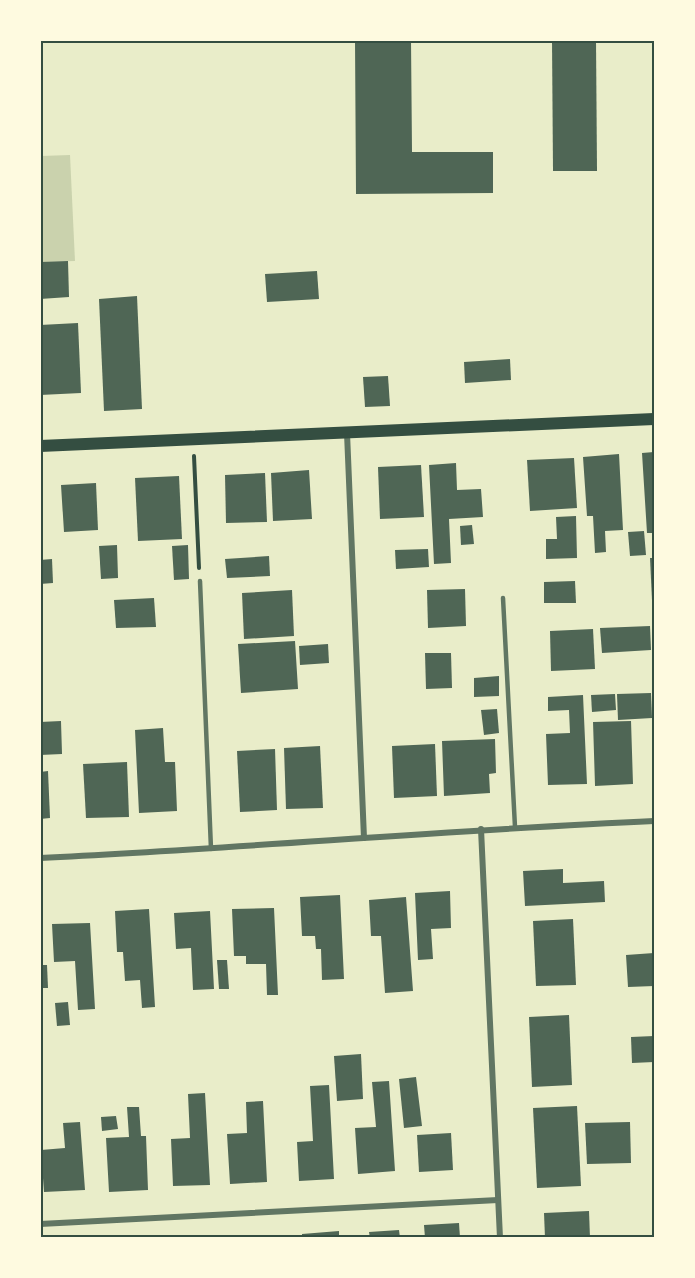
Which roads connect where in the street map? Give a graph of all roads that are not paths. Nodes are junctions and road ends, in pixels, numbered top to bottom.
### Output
1 (654, 419) edge
2 (347, 433) junction
3 (40, 446) edge
4 (200, 581) road end
5 (503, 598) dead end
6 (654, 821) edge
7 (515, 827) junction
8 (481, 829) junction
9 (364, 838) junction
10 (211, 849) junction
11 (40, 858) edge
12 (498, 1200) junction
13 (40, 1224) edge
14 (500, 1238) edge

1 - 2 main road
2 - 3 main road
2 - 9 street
4 - 10 lane
5 - 7 lane
6 - 7 street
7 - 8 street
8 - 9 street
8 - 12 street
9 - 10 street
10 - 11 street
12 - 13 street
12 - 14 street

